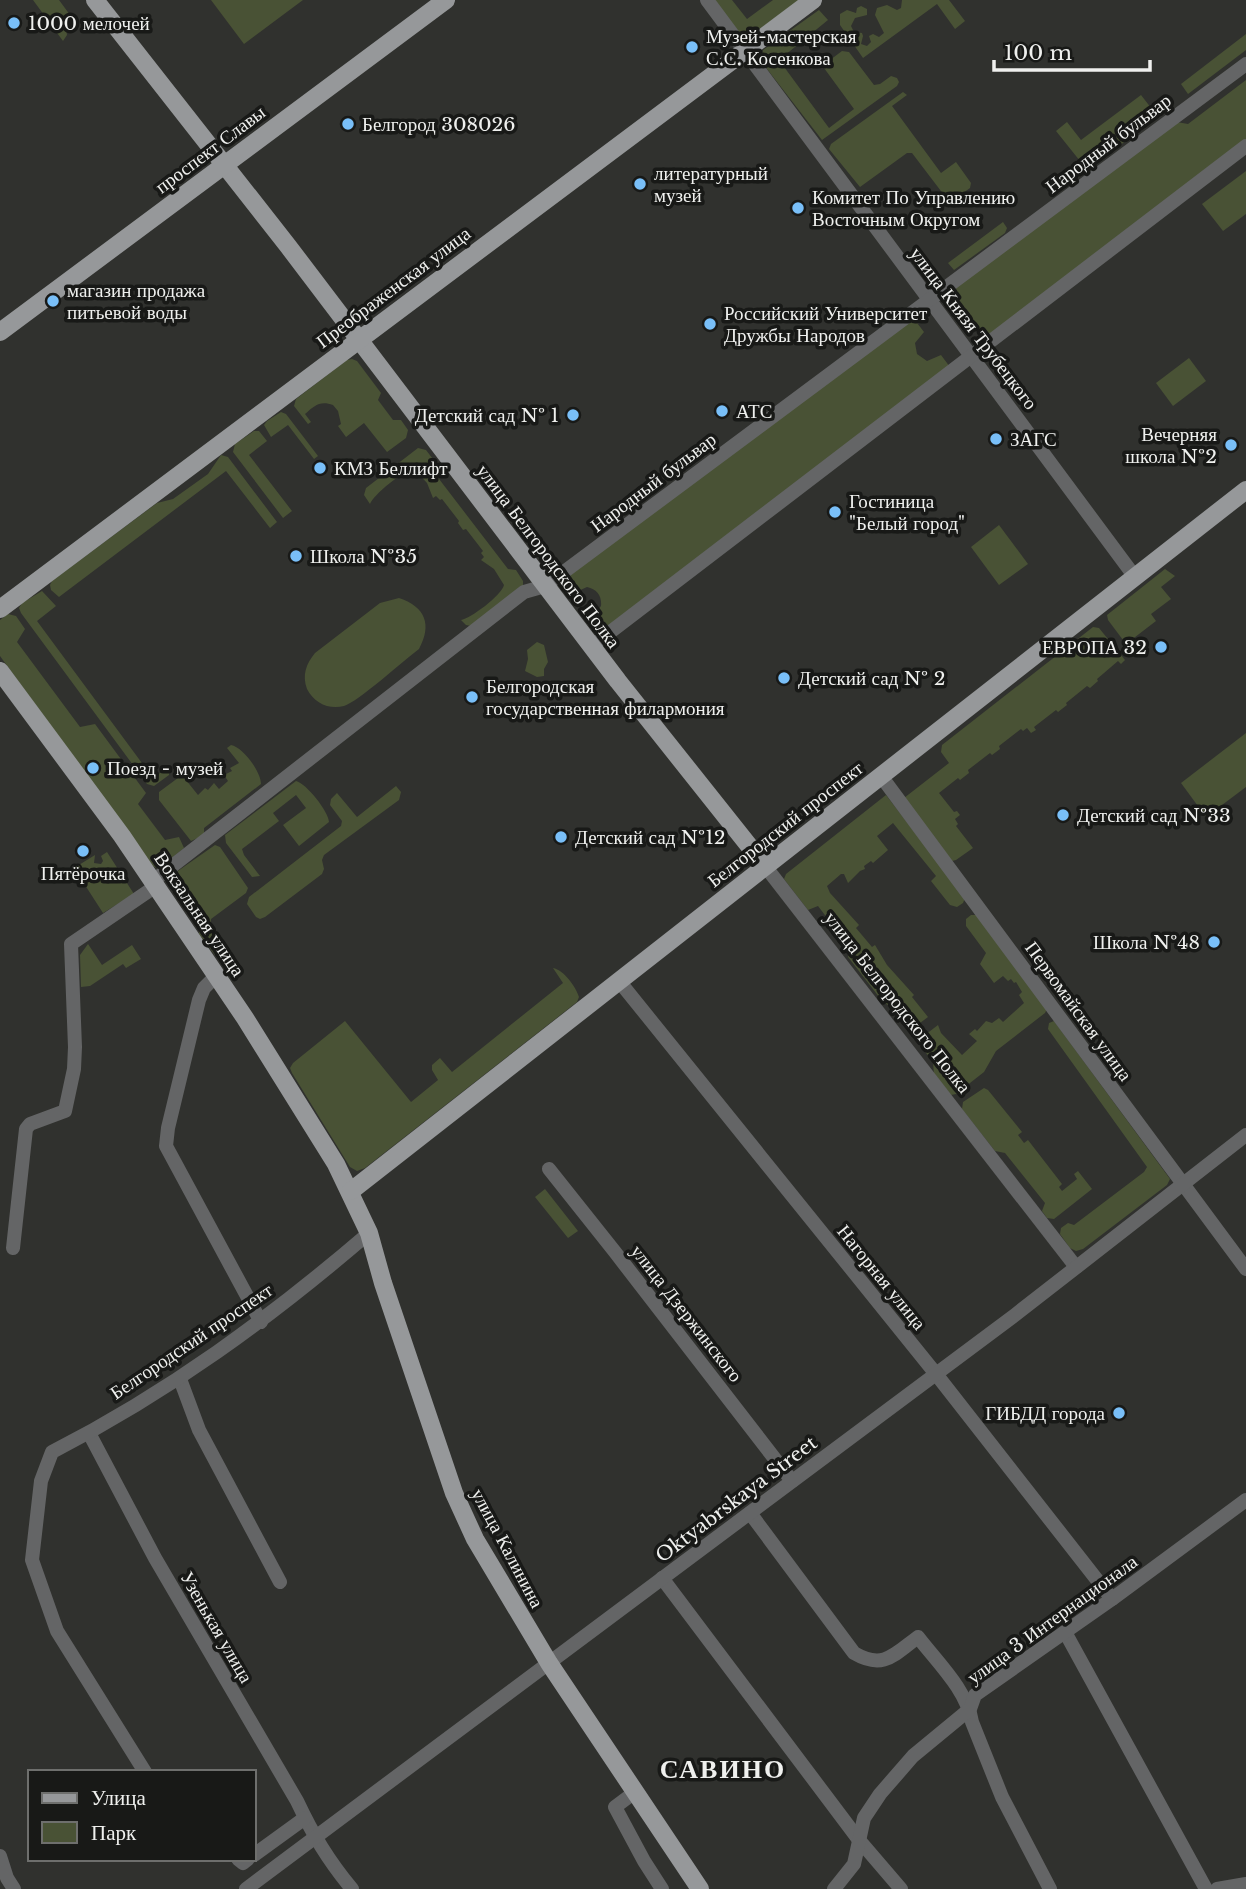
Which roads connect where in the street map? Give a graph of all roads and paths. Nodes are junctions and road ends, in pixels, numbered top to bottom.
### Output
1 (95, 0) edge
2 (446, 0) edge
3 (707, 0) edge
4 (813, 0) edge
5 (744, 50) junction
6 (1246, 64) edge
7 (1246, 146) edge
8 (225, 165) junction
9 (930, 300) junction
10 (0, 332) edge
11 (358, 340) junction
12 (971, 356) junction
13 (1246, 490) edge
14 (1135, 577) junction
15 (545, 586) junction
16 (0, 609) edge
17 (592, 646) junction
18 (0, 671) edge
19 (881, 776) junction
20 (765, 866) junction
21 (155, 884) junction
22 (216, 976) junction
23 (619, 981) junction
24 (1246, 1135) edge
25 (549, 1169) dead end
26 (1183, 1185) junction
27 (351, 1191) junction
28 (369, 1233) junction
29 (13, 1248) dead end
30 (1076, 1267) junction
31 (1246, 1269) edge
32 (261, 1322) junction
33 (936, 1374) junction
34 (180, 1379) junction
35 (89, 1433) junction
36 (792, 1481) junction
37 (1246, 1500) edge
38 (750, 1513) junction
39 (662, 1578) junction
40 (281, 1582) dead end
41 (1112, 1599) junction
42 (1065, 1632) junction
43 (549, 1664) junction
44 (970, 1709) junction
45 (144, 1770) edge
46 (635, 1792) junction
47 (305, 1818) junction
48 (314, 1838) junction
49 (859, 1840) junction
50 (256, 1854) edge
51 (0, 1856) edge
52 (1246, 1884) edge
53 (14, 1889) edge
54 (246, 1889) edge
55 (352, 1889) edge
56 (662, 1889) edge
57 (700, 1889) edge
58 (834, 1889) edge
59 (901, 1889) edge
60 (1049, 1889) edge
61 (1206, 1889) edge
62 (1217, 1889) edge

1 - 8 main road, улица Белгородского Полка
2 - 8 main road, проспект Славы
3 - 5 street, улица Князя Трубецкого
4 - 5 main road, Преображенская улица
5 - 9 street, улица Князя Трубецкого
5 - 11 main road, Преображенская улица
6 - 9 street, Народный бульвар
7 - 12 street
8 - 10 main road, проспект Славы
8 - 11 main road, улица Белгородского Полка
9 - 12 street, улица Князя Трубецкого
9 - 15 street, Народный бульвар
11 - 15 main road, улица Белгородского Полка
11 - 16 main road, Преображенская улица
12 - 14 street, улица Князя Трубецкого
12 - 17 street
13 - 14 main road, Белгородский проспект
14 - 19 main road, Белгородский проспект
15 - 17 main road, улица Белгородского Полка
15 - 21 street, Народный бульвар
17 - 20 main road, улица Белгородского Полка
18 - 21 main road, Вокзальная улица
19 - 20 main road, Белгородский проспект
19 - 26 street, Первомайская улица
20 - 23 main road, Белгородский проспект
20 - 30 street, улица Белгородского Полка
21 - 22 main road, Вокзальная улица
21 - 29 street, Народный бульвар
22 - 27 main road, Вокзальная улица
22 - 32 street
23 - 27 main road, Белгородский проспект
23 - 33 street, Нагорная улица
24 - 26 street, Oktyabrskaya Street
25 - 36 street, улица Дзержинского
26 - 30 street, Oktyabrskaya Street
26 - 31 street, Первомайская улица
27 - 28 main road, улица Калинина
28 - 32 street, Белгородский проспект
28 - 43 main road, улица Калинина
30 - 33 street, Oktyabrskaya Street
32 - 34 street, Белгородский проспект
33 - 36 street, Oktyabrskaya Street
33 - 41 street, Нагорная улица
34 - 35 street, Белгородский проспект
34 - 40 street
35 - 45 street, Белгородский проспект
35 - 47 street, Узенькая улица
36 - 38 street, Oktyabrskaya Street
37 - 41 street, улица 3 Интернационала
38 - 39 street, Oktyabrskaya Street
38 - 44 street
39 - 43 street, Oktyabrskaya Street
39 - 49 street
41 - 42 street, улица 3 Интернационала
42 - 44 street, улица 3 Интернационала
42 - 61 street
43 - 46 main road, улица Калинина
43 - 48 street, Oktyabrskaya Street
44 - 49 street, улица 3 Интернационала
44 - 60 street
46 - 56 street
46 - 57 main road, улица Калинина
47 - 48 street, Узенькая улица
47 - 50 street
48 - 54 street, Oktyabrskaya Street
48 - 55 street, Узенькая улица
49 - 58 street, улица 3 Интернационала
49 - 59 street
51 - 53 street
52 - 62 street

